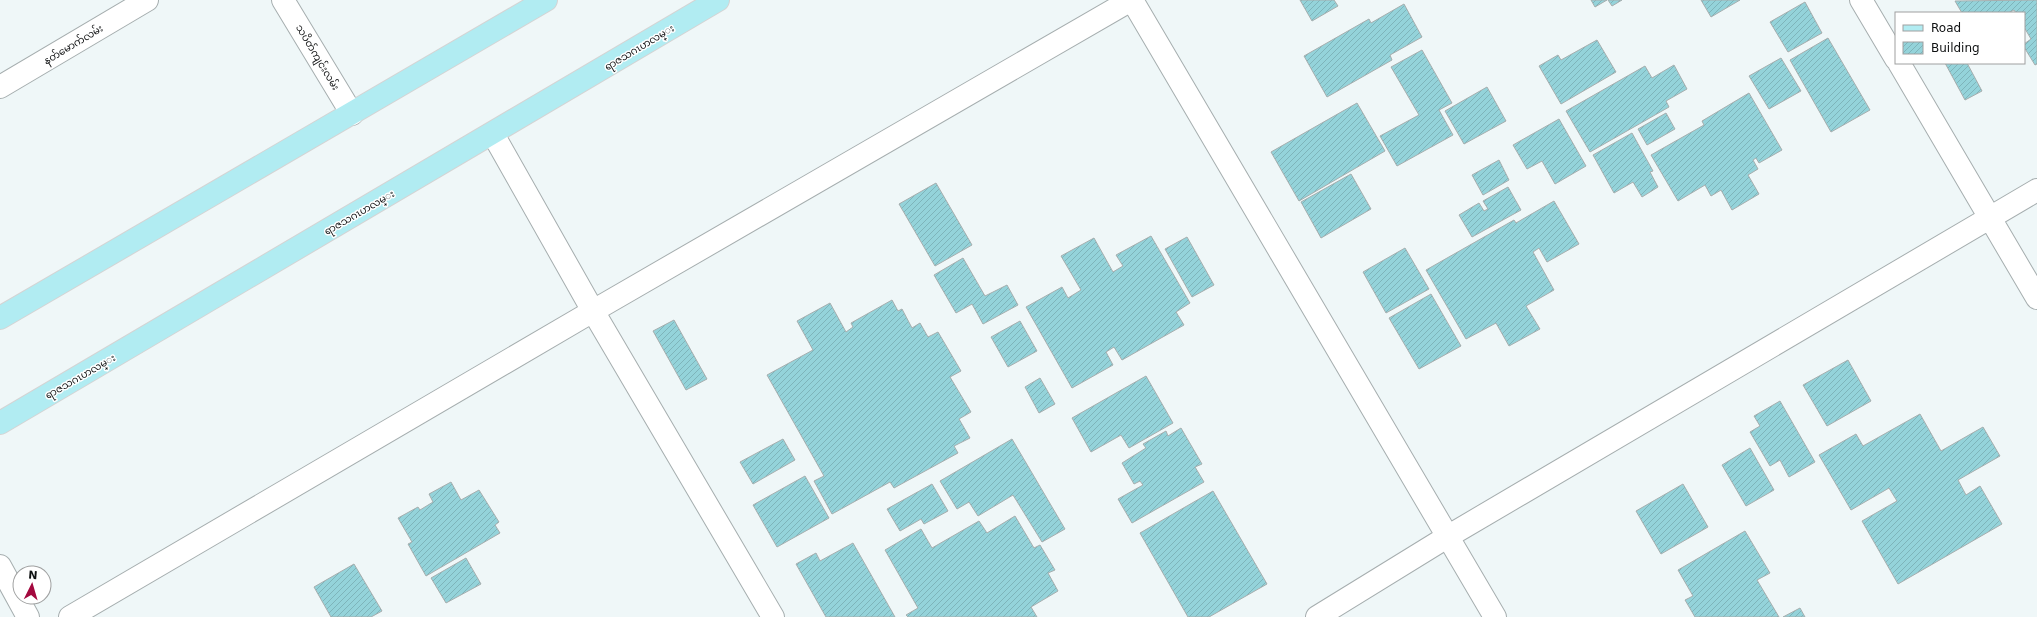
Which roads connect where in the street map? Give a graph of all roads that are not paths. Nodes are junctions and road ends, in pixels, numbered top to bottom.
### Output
1 (147, 0) edge
2 (284, 0) edge
3 (546, 0) edge
4 (718, 0) edge
5 (1132, 0) edge
6 (1861, 0) edge
7 (1895, 57) edge
8 (1900, 64) edge
9 (0, 87) edge
10 (352, 114) junction
11 (493, 134) junction
12 (2037, 190) edge
13 (1990, 218) junction
14 (2037, 298) edge
15 (593, 310) junction
16 (0, 318) edge
17 (0, 423) edge
18 (1447, 537) junction
19 (0, 566) edge
20 (28, 617) edge
21 (70, 617) edge
22 (773, 617) edge
23 (1317, 617) edge
24 (1495, 617) edge

1 - 9 street, နတ်မောက်လမ်း
2 - 10 street, သပိတ်ကျင်းလမ်း
3 - 10 main road
4 - 11 main road, ရာဇသဂၤဟလမ္း
5 - 15 street
5 - 18 street
6 - 7 street
8 - 13 street
10 - 16 main road
11 - 15 street
11 - 17 main road, ရာဇသဂၤဟလမ္း
12 - 13 street
13 - 14 street
13 - 18 street
15 - 21 street
15 - 22 street
18 - 23 street
18 - 24 street
19 - 20 street

